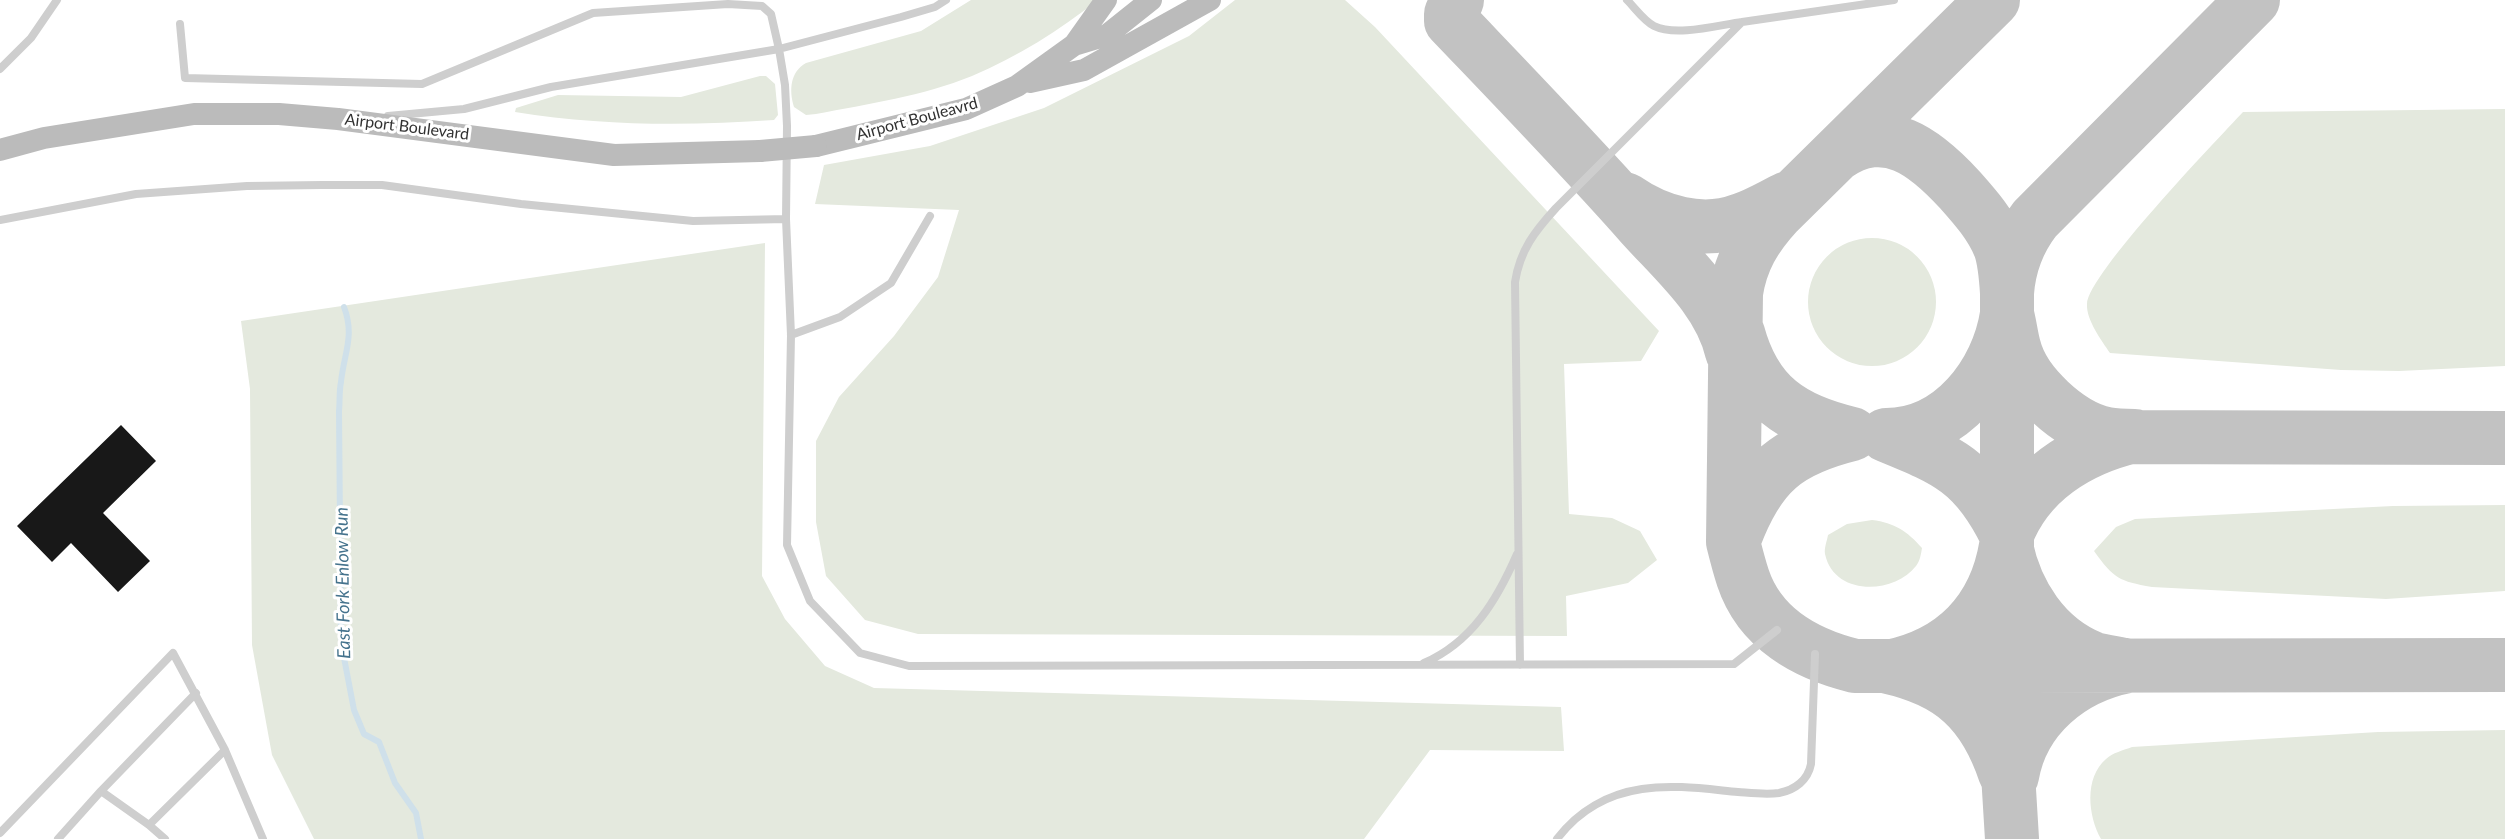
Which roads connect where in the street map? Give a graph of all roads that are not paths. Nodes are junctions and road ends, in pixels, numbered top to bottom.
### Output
1 (57, 0) edge
2 (946, 0) edge
3 (1107, 0) edge
4 (1151, 0) edge
5 (1210, 0) edge
6 (1627, 0) edge
7 (1894, 0) edge
8 (1742, 22) junction
9 (180, 24) dead end
10 (1074, 45) junction
11 (779, 49) junction
12 (0, 69) edge
13 (1017, 86) junction
14 (350, 120) junction
15 (816, 146) joint
16 (0, 150) edge
17 (930, 216) dead end
18 (786, 219) junction
19 (0, 220) edge
20 (791, 335) junction
21 (1518, 550) junction
22 (1777, 630) dead end
23 (1815, 654) dead end
24 (1419, 665) junction
25 (1520, 665) junction
26 (196, 693) junction
27 (225, 750) junction
28 (101, 791) junction
29 (149, 825) junction
30 (0, 833) edge
31 (58, 839) edge
32 (165, 839) edge
33 (263, 839) edge
34 (1557, 839) edge

1 - 12 lane
2 - 11 lane
3 - 10 street
4 - 10 street
5 - 13 street
6 - 8 lane
7 - 8 lane
8 - 21 lane
9 - 11 lane
10 - 13 street
11 - 14 lane
11 - 18 lane
13 - 15 street, Airport Bouleavrd
14 - 15 street, Airport Boulevard, bridge
14 - 16 street, Airport Boulevard
17 - 20 lane
18 - 19 lane
18 - 20 lane
20 - 24 lane
21 - 24 lane
21 - 25 lane
22 - 25 lane
23 - 34 lane
24 - 25 lane
26 - 27 lane
26 - 28 lane
26 - 30 lane
27 - 29 lane
27 - 33 lane
28 - 29 lane
28 - 31 lane
29 - 32 lane

